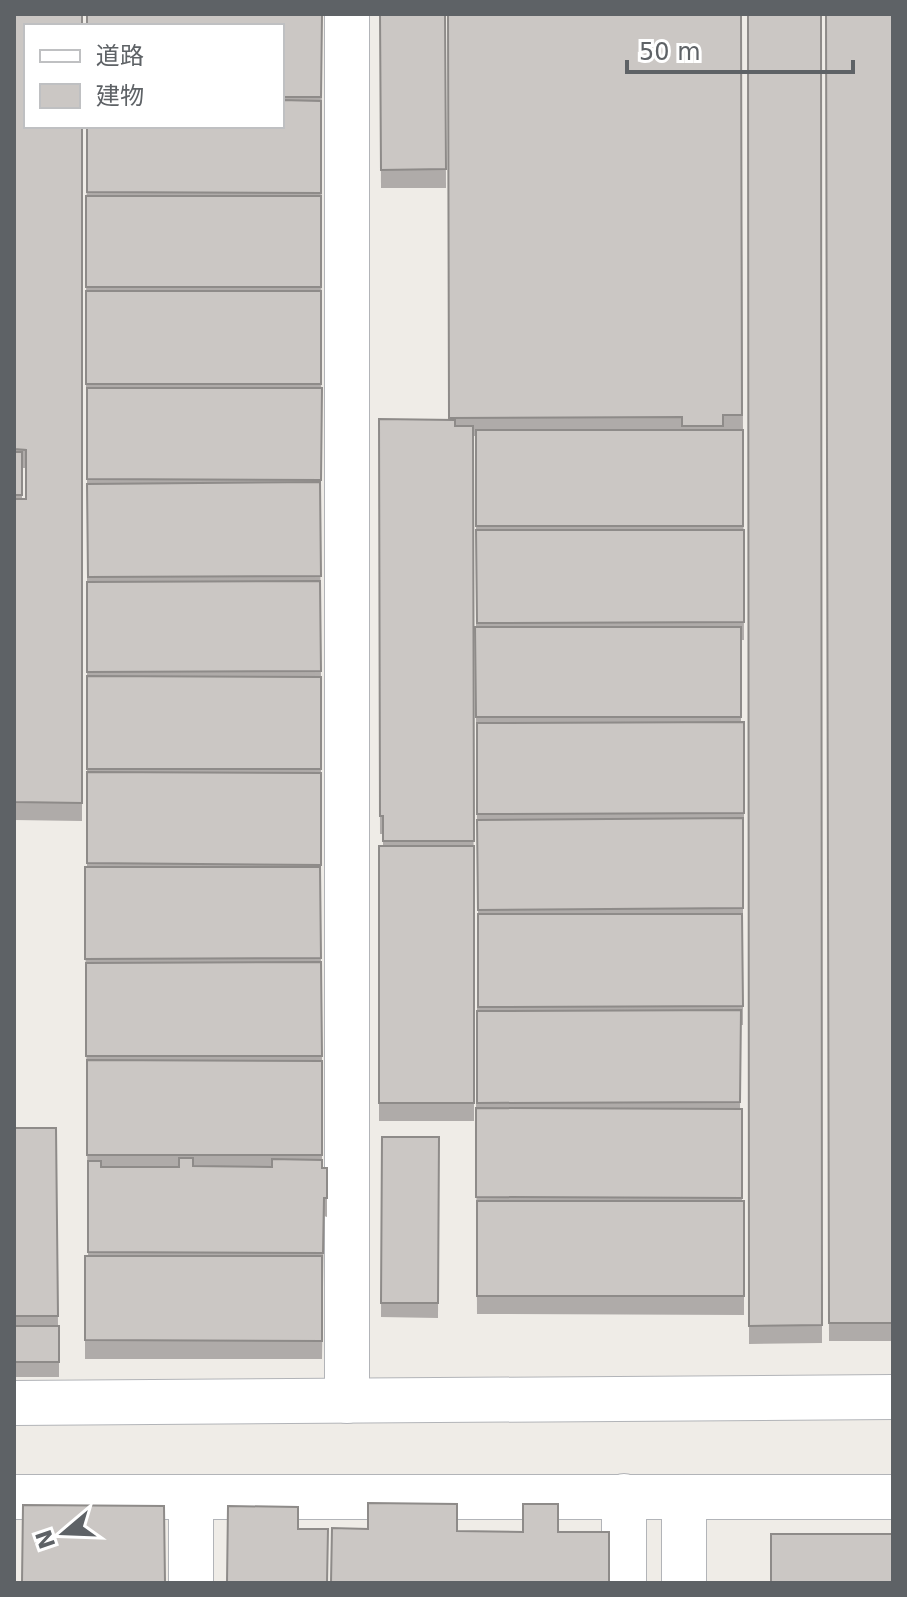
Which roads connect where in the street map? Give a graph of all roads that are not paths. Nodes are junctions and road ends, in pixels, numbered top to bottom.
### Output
1 (347, 14) edge
2 (893, 1397) edge
3 (347, 1401) junction
4 (14, 1403) edge
5 (624, 1496) junction
6 (14, 1497) edge
7 (191, 1497) junction
8 (684, 1497) junction
9 (893, 1497) edge
10 (191, 1583) edge
11 (624, 1583) edge
12 (684, 1583) edge

1 - 3 lane
2 - 3 lane
3 - 4 lane
5 - 7 lane
5 - 8 lane
5 - 11 lane
6 - 7 lane
7 - 10 lane
8 - 9 lane
8 - 12 lane

